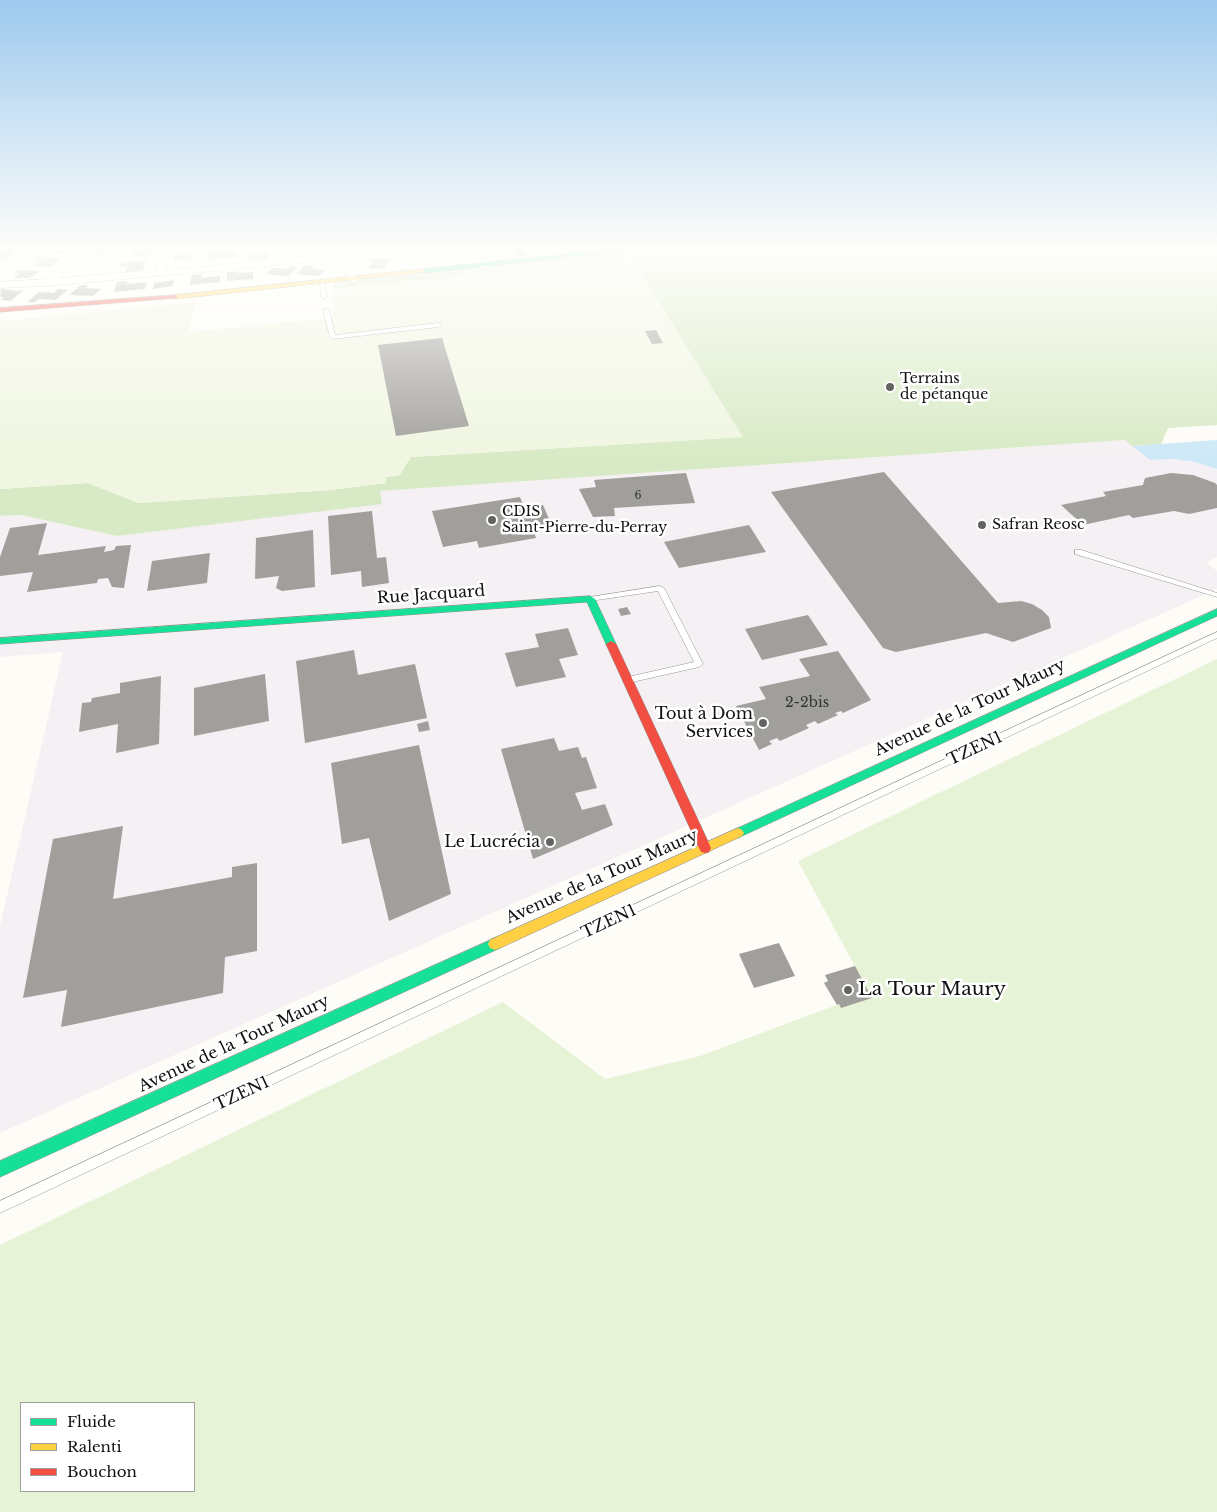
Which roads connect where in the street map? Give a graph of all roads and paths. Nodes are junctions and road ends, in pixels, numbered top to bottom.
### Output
1 (328, 317) edge
2 (438, 325) dead end
3 (1078, 552) dead end
4 (1217, 595) edge
5 (590, 599) junction
6 (1217, 612) edge
7 (1217, 635) edge
8 (0, 641) edge
9 (628, 680) junction
10 (705, 848) junction
11 (0, 1169) edge
12 (0, 1207) edge

1 - 2 lane
3 - 4 lane
5 - 8 street, Rue Jacquard
5 - 9 street
5 - 9 lane
6 - 10 street, Avenue de la Tour Maury
7 - 12 lane, TZEN1
9 - 10 street
10 - 11 street, Avenue de la Tour Maury

